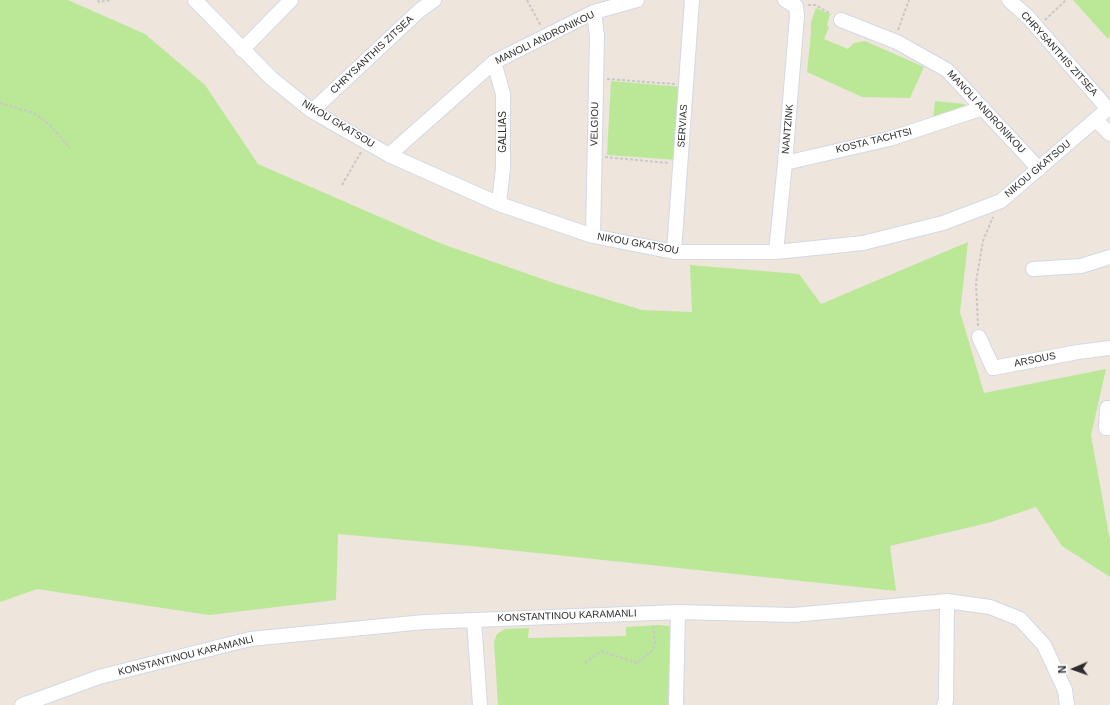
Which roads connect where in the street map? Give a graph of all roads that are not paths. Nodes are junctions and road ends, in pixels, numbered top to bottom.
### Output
1 (195, 0) edge
2 (291, 0) edge
3 (434, 0) edge
4 (637, 0) edge
5 (692, 0) edge
6 (1009, 0) edge
7 (790, 3) edge
8 (594, 12) junction
9 (841, 20) road end
10 (242, 50) junction
11 (494, 62) junction
12 (983, 108) junction
13 (1109, 108) edge
14 (312, 111) junction
15 (1096, 120) junction
16 (1110, 134) edge
17 (389, 155) junction
18 (786, 162) junction
19 (1039, 169) junction
20 (499, 204) junction
21 (593, 236) junction
22 (674, 252) junction
23 (776, 252) junction
24 (1110, 257) edge
25 (1034, 269) dead end
26 (979, 337) road end
27 (1110, 348) edge
28 (1110, 408) edge
29 (1110, 428) edge
30 (948, 601) junction
31 (678, 612) junction
32 (474, 620) junction
33 (22, 705) edge
34 (480, 705) edge
35 (676, 705) edge
36 (944, 705) edge
37 (1067, 705) edge

1 - 10 street, NIKOU GKATSOU
2 - 10 street
3 - 14 street, CHRYSANTHIS ZITSEA
4 - 8 street, MANOLI ANDRONIKOU
5 - 22 street, SERVIAS
6 - 13 street, CHRYSANTHIS ZITSEA
7 - 18 street, NANTZINK
8 - 11 street, MANOLI ANDRONIKOU
8 - 21 street, VELGIOU
9 - 12 street, MANOLI ANDRONIKOU
10 - 14 street, NIKOU GKATSOU
11 - 17 street, MANOLI ANDRONIKOU
11 - 20 street, GALLIAS
12 - 18 street, KOSTA TACHTSI
12 - 19 street, MANOLI ANDRONIKOU
13 - 15 street, NIKOU GKATSOU
14 - 17 street, NIKOU GKATSOU
15 - 16 street
15 - 19 street, NIKOU GKATSOU
17 - 20 street, NIKOU GKATSOU
18 - 23 street, NANTZINK
19 - 23 street, NIKOU GKATSOU
20 - 21 street, NIKOU GKATSOU
21 - 22 street, NIKOU GKATSOU
22 - 23 street, NIKOU GKATSOU
24 - 25 street
26 - 27 street, ARSOUS
28 - 29 street
30 - 31 street, KONSTANTINOU KARAMANLI
30 - 36 street
30 - 37 street, KONSTANTINOU KARAMANLI
31 - 32 street, KONSTANTINOU KARAMANLI
31 - 35 street
32 - 33 street, KONSTANTINOU KARAMANLI
32 - 34 street

